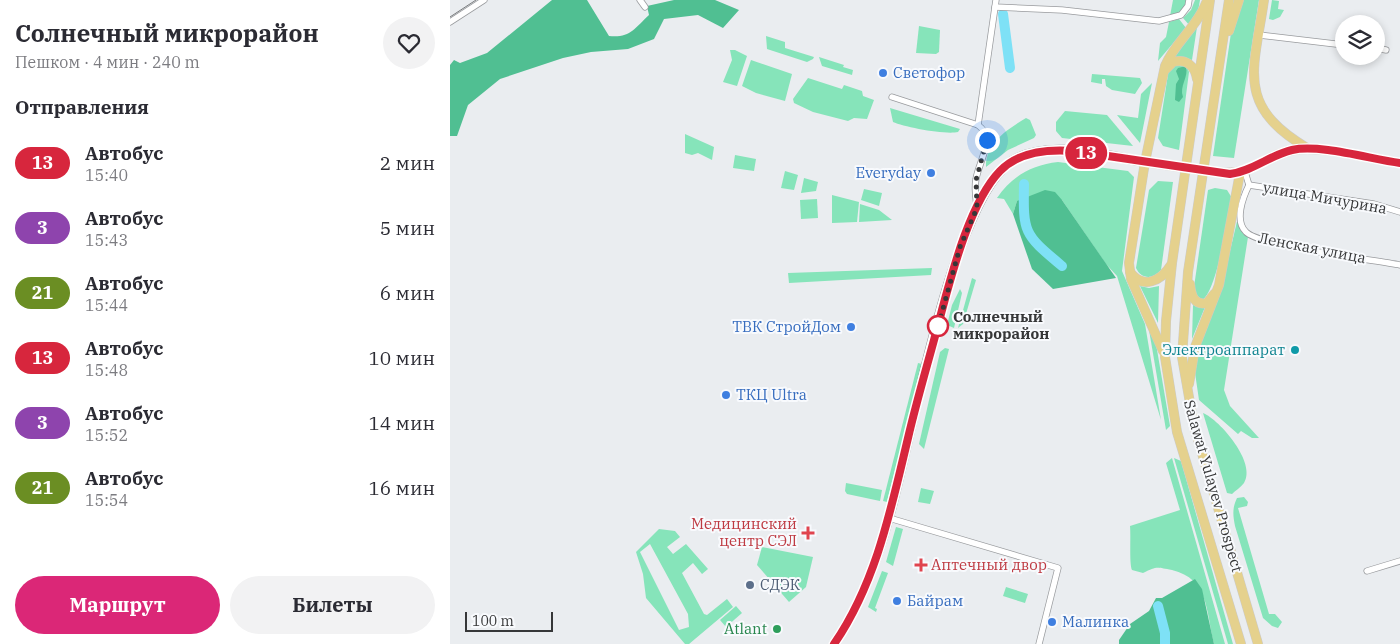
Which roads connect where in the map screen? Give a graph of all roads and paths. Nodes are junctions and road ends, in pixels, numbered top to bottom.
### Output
1 (484, 0) edge
2 (640, 0) edge
3 (1189, 0) edge
4 (1209, 0) edge
5 (1229, 0) edge
6 (1239, 0) edge
7 (1264, 0) edge
8 (995, 3) edge
9 (645, 6) dead end
10 (450, 22) edge
11 (1259, 35) junction
12 (1335, 44) edge
13 (1219, 67) junction
14 (1163, 73) junction
15 (1198, 83) junction
16 (892, 97) dead end
17 (978, 125) junction
18 (1307, 148) junction
19 (1145, 162) junction
20 (1400, 163) edge
21 (1242, 172) junction
22 (1249, 185) junction
23 (977, 208) junction
24 (1400, 212) edge
25 (1172, 263) junction
26 (1400, 265) edge
27 (1128, 267) junction
28 (1188, 272) junction
29 (1219, 286) junction
30 (1165, 357) junction
31 (1187, 392) junction
32 (889, 518) junction
33 (1400, 561) edge
34 (1367, 571) dead end
35 (834, 644) edge
36 (1039, 644) edge
37 (1241, 644) edge
38 (1258, 644) edge

1 - 10 street
2 - 9 street
3 - 8 street
4 - 14 main road
4 - 15 main road, Salawat Yulayev Prospect
5 - 13 main road, Salawat Yulayev Prospect
6 - 13 main road
7 - 11 main road
8 - 17 street
11 - 12 street
11 - 18 main road
13 - 28 main road, Salawat Yulayev Prospect
14 - 15 main road
14 - 19 main road
15 - 25 main road, Salawat Yulayev Prospect
16 - 17 street
17 - 23 street
18 - 20 main road
18 - 21 main road
19 - 21 main road, bridge
19 - 23 main road
19 - 27 main road
21 - 22 street
21 - 29 main road
22 - 24 street, улица Мичурина
22 - 26 street, Ленская улица
23 - 32 main road
25 - 27 main road
25 - 30 main road, Salawat Yulayev Prospect
27 - 30 main road
28 - 29 main road
28 - 31 main road, Salawat Yulayev Prospect
29 - 31 main road
30 - 37 main road, Salawat Yulayev Prospect
31 - 38 main road, Salawat Yulayev Prospect
32 - 35 main road
32 - 36 street
33 - 34 street

